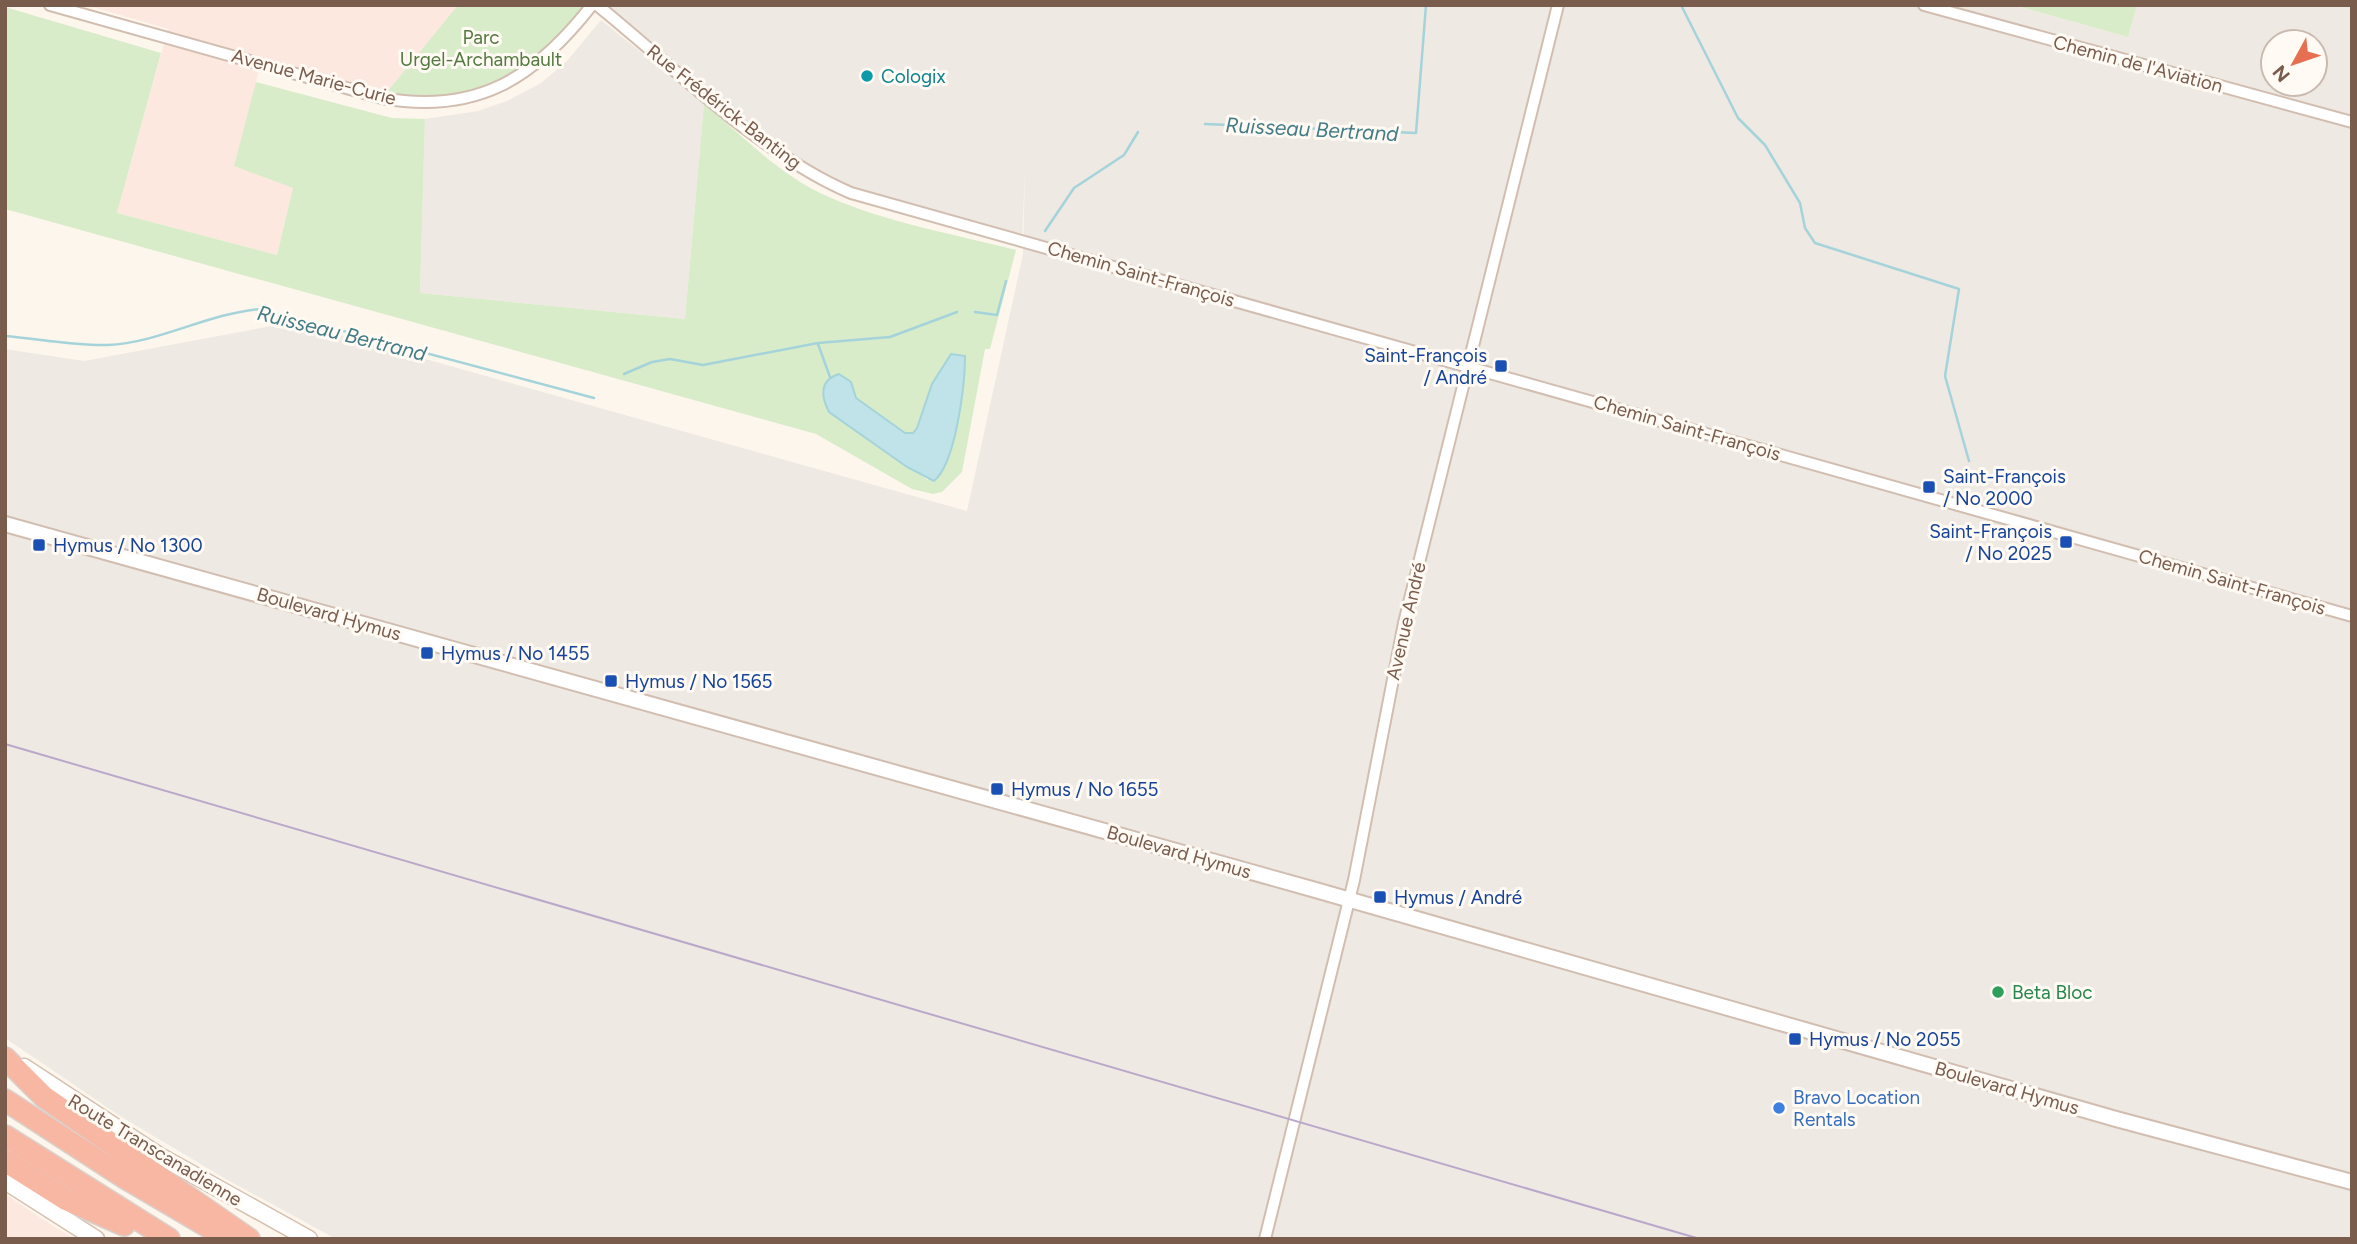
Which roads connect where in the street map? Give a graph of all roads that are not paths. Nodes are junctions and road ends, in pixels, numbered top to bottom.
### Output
1 (50, 5) edge
2 (594, 5) edge
3 (1558, 5) edge
4 (1924, 5) edge
5 (2352, 122) edge
6 (1022, 241) joint
7 (1467, 366) junction
8 (5, 524) edge
9 (2352, 616) edge
10 (1349, 900) junction
11 (5, 1056) edge
12 (5, 1100) edge
13 (5, 1136) edge
14 (5, 1161) edge
15 (5, 1181) edge
16 (2352, 1182) edge
17 (96, 1239) edge
18 (155, 1239) edge
19 (169, 1239) edge
20 (229, 1239) edge
21 (249, 1239) edge
22 (309, 1239) edge
23 (1265, 1239) edge

1 - 2 street, Avenue Marie-Curie
2 - 6 street, Rue Frédérick-Banting
3 - 7 street, Avenue André
4 - 5 street, Chemin de l'Aviation
6 - 7 street, Chemin Saint-François
7 - 9 street, Chemin Saint-François
7 - 10 street, Avenue André
8 - 10 street, Boulevard Hymus
10 - 16 street, Boulevard Hymus
10 - 23 street, Avenue André
11 - 21 highway
11 - 22 main road, Route Transcanadienne
12 - 20 highway
13 - 19 highway
14 - 18 highway
15 - 17 main road

